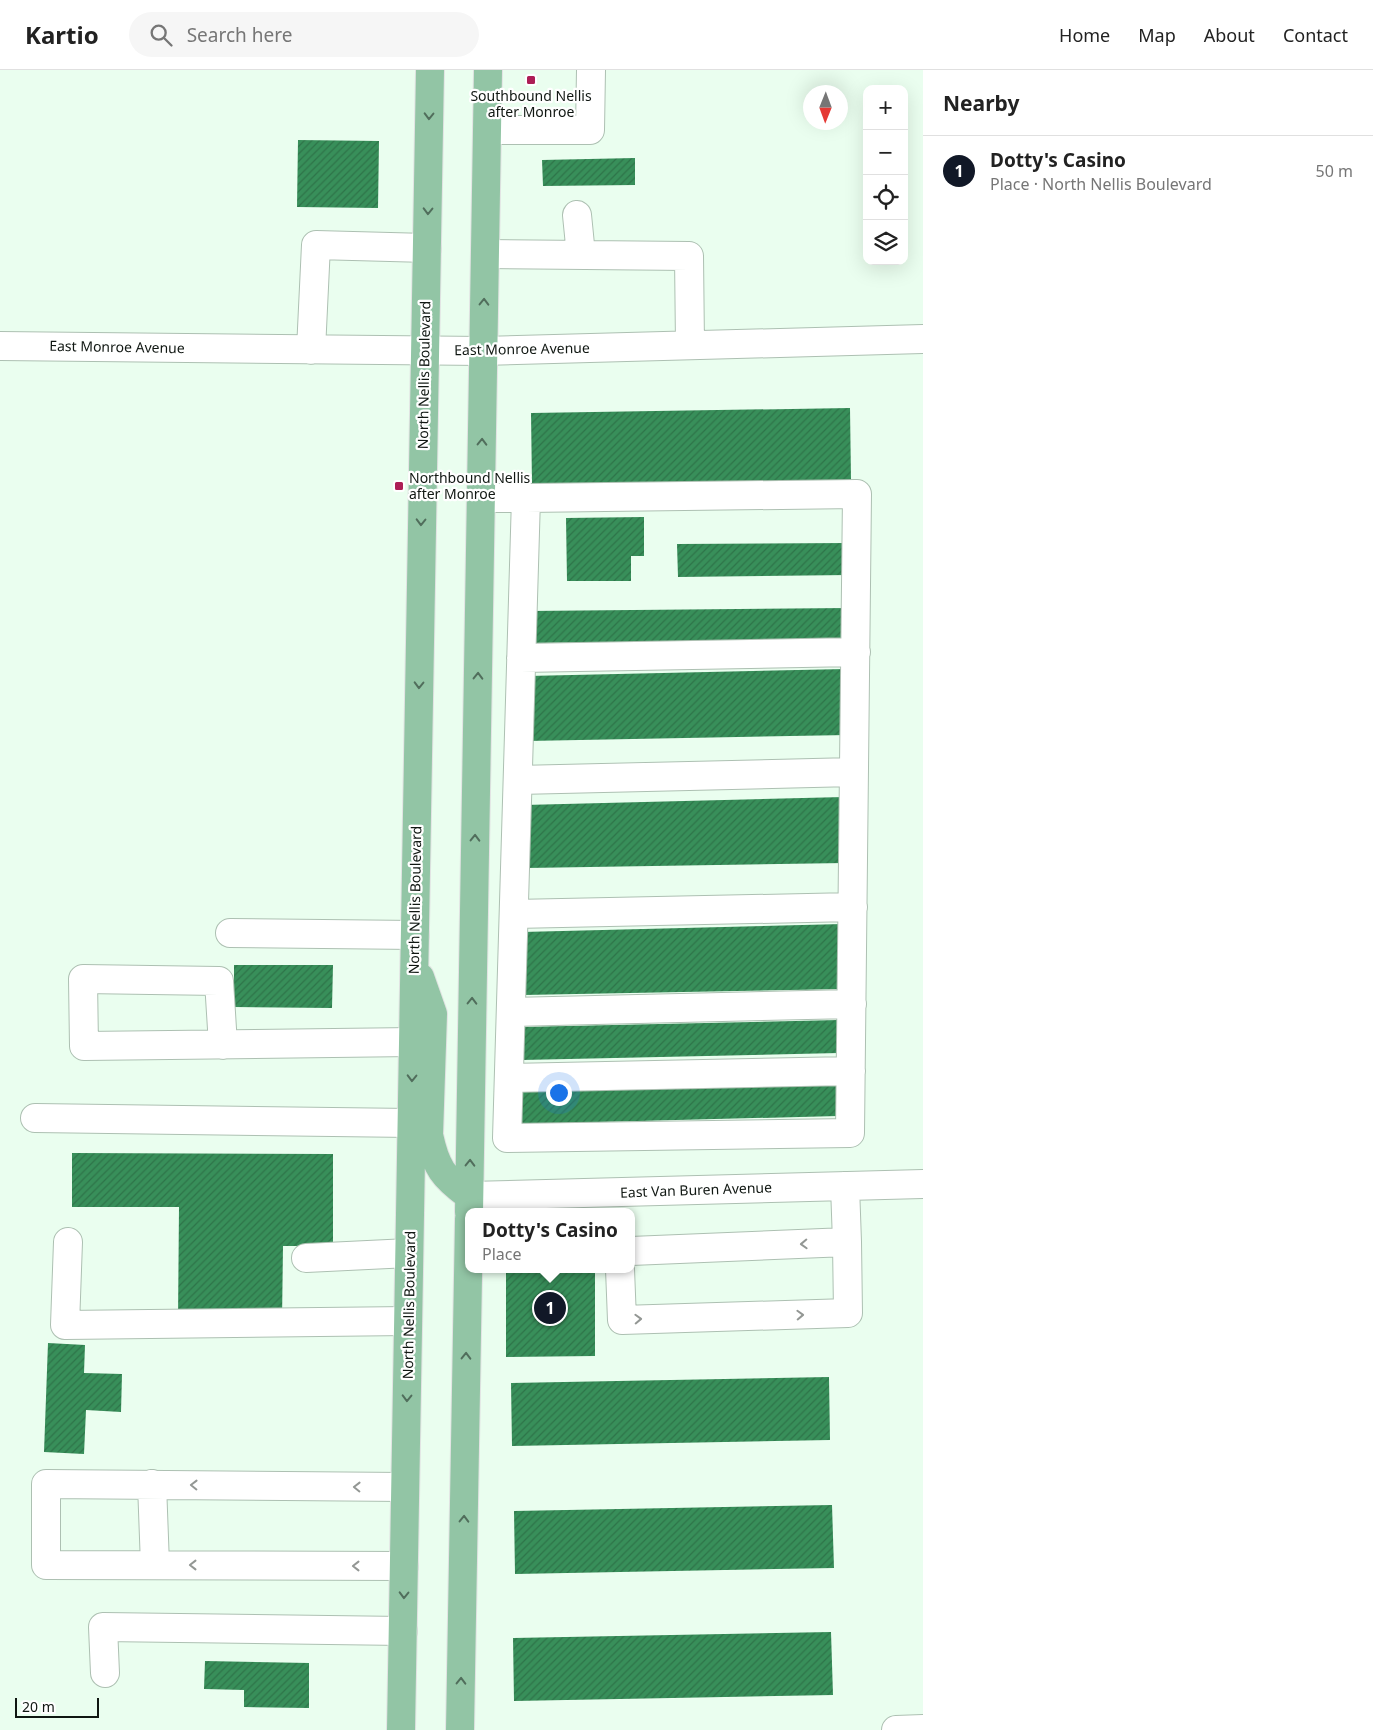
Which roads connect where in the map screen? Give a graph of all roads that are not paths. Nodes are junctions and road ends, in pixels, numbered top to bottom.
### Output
1 (430, 70) edge
2 (488, 70) edge
3 (591, 70) edge
4 (487, 130) junction
5 (577, 215) dead end
6 (427, 248) junction
7 (485, 254) junction
8 (581, 256) junction
9 (923, 339) edge
10 (690, 345) junction
11 (0, 346) edge
12 (311, 350) junction
13 (424, 351) junction
14 (483, 351) junction
15 (481, 498) junction
16 (526, 498) junction
17 (856, 652) junction
18 (521, 658) junction
19 (854, 772) junction
20 (518, 780) junction
21 (853, 907) junction
22 (514, 914) junction
23 (230, 932) dead end
24 (414, 947) junction
25 (852, 1004) junction
26 (511, 1012) junction
27 (413, 1042) junction
28 (222, 1045) junction
29 (851, 1071) junction
30 (509, 1078) junction
31 (35, 1118) dead end
32 (411, 1123) junction
33 (923, 1184) edge
34 (845, 1186) junction
35 (616, 1202) edge
36 (468, 1208) edge
37 (469, 1208) edge
38 (490, 1208) edge
39 (68, 1242) dead end
40 (847, 1242) junction
41 (635, 1251) edge
42 (410, 1253) junction
43 (306, 1258) dead end
44 (468, 1273) edge
45 (620, 1273) edge
46 (408, 1321) junction
47 (152, 1484) junction
48 (405, 1488) junction
49 (155, 1565) junction
50 (404, 1566) junction
51 (403, 1631) junction
52 (105, 1673) dead end
53 (923, 1729) edge
54 (401, 1730) edge
55 (460, 1730) edge
56 (896, 1730) edge

1 -> 6 main road, North Nellis Boulevard
2 - 4 main road
3 - 4 street
4 - 7 main road
5 - 8 street
6 - 12 street
6 - 13 main road, North Nellis Boulevard
7 - 8 street
14 -> 7 main road
8 - 10 street
9 - 10 street, East Monroe Avenue
10 - 14 street, East Monroe Avenue
11 - 12 street, East Monroe Avenue
12 - 13 street, East Monroe Avenue
13 - 14 street, East Monroe Avenue
13 -> 24 main road, North Nellis Boulevard
15 -> 14 main road
15 - 16 street
37 -> 15 main road
16 - 17 street
16 - 18 street
17 - 18 street
17 - 19 street
18 - 20 street
19 - 20 street
19 - 21 street
20 - 22 street
21 - 22 street
21 - 25 street
22 - 26 street
23 - 24 street
24 - 27 main road, North Nellis Boulevard
24 - 36 main road
25 - 26 street
25 - 29 street
26 - 30 street
27 - 28 street
27 -> 32 main road, North Nellis Boulevard
28 - 28 street
29 - 30 street
29 - 30 street
31 - 32 street
32 - 42 main road, North Nellis Boulevard
33 - 34 street, East Van Buren Avenue
34 - 35 street, East Van Buren Avenue
34 - 40 street
35 - 38 street, East Van Buren Avenue
39 - 46 street
40 -> 41 street
45 -> 40 street
42 - 43 street
42 - 46 main road, North Nellis Boulevard
55 -> 44 main road
46 -> 48 main road, North Nellis Boulevard
48 -> 47 street
47 - 49 street
47 - 49 street
48 - 50 main road, North Nellis Boulevard
50 -> 49 street
50 -> 51 main road, North Nellis Boulevard
51 - 52 street
51 - 54 main road, North Nellis Boulevard
53 - 56 street

